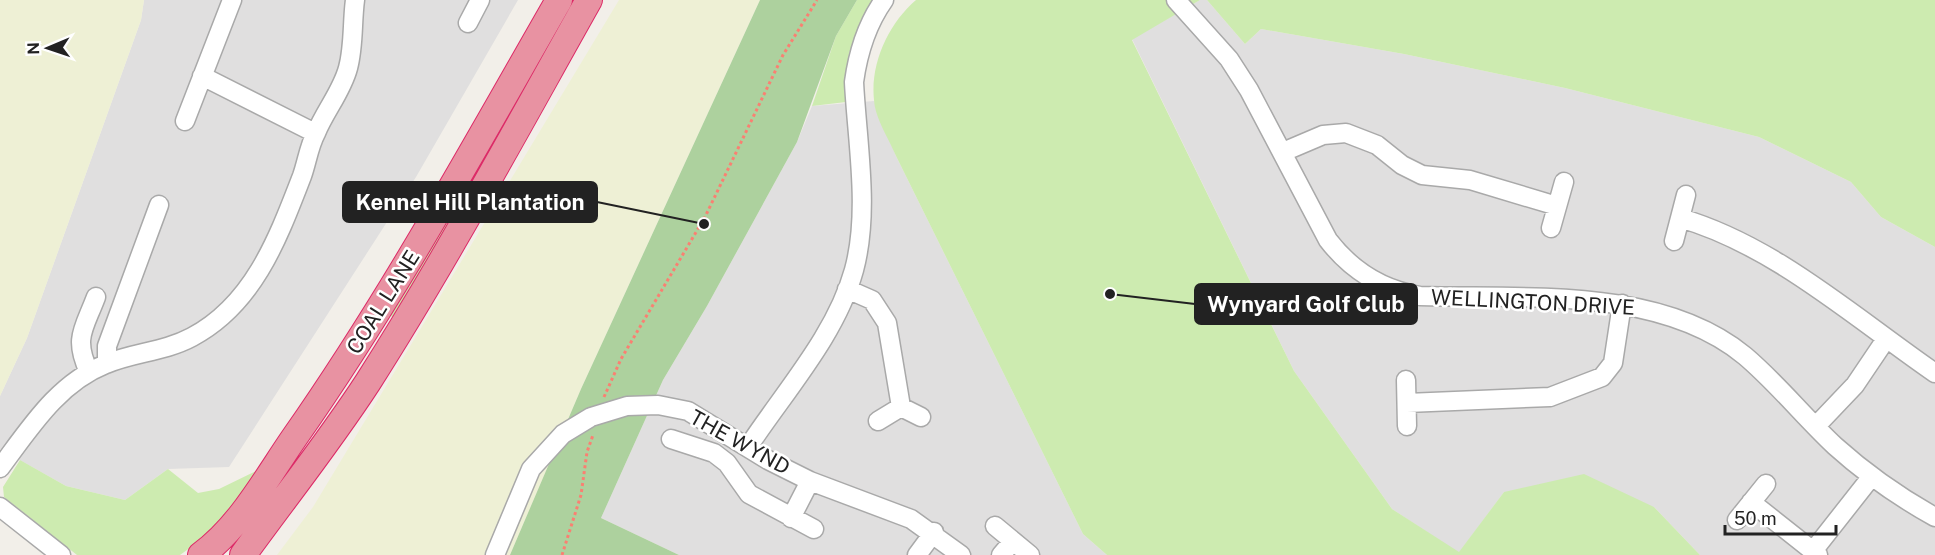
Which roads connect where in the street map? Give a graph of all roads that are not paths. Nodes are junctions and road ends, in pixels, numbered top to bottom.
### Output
1 (232, 0) edge
2 (355, 0) edge
3 (480, 0) edge
4 (559, 0) edge
5 (590, 0) edge
6 (884, 0) edge
7 (1176, 0) edge
8 (468, 22) dead end
9 (202, 76) junction
10 (185, 121) dead end
11 (315, 133) junction
12 (1283, 152) junction
13 (1564, 182) dead end
14 (1686, 195) dead end
15 (159, 205) dead end
16 (1557, 206) junction
17 (1680, 218) junction
18 (1551, 228) dead end
19 (1674, 241) dead end
20 (847, 289) junction
21 (96, 297) dead end
22 (1622, 304) junction
23 (1886, 339) junction
24 (106, 363) junction
25 (89, 372) junction
26 (1935, 374) edge
27 (1406, 380) dead end
28 (1407, 403) junction
29 (901, 407) junction
30 (921, 417) dead end
31 (878, 421) dead end
32 (1407, 426) dead end
33 (1816, 426) junction
34 (670, 439) dead end
35 (748, 447) junction
36 (0, 468) edge
37 (1872, 476) junction
38 (810, 481) junction
39 (1766, 484) dead end
40 (1751, 502) junction
41 (0, 507) edge
42 (1935, 517) edge
43 (791, 518) junction
44 (1737, 520) dead end
45 (995, 526) dead end
46 (814, 529) dead end
47 (934, 532) junction
48 (1013, 541) junction
49 (1816, 553) edge
50 (62, 555) edge
51 (201, 555) edge
52 (243, 555) edge
53 (495, 555) edge
54 (916, 555) edge
55 (961, 555) edge
56 (1000, 555) edge
57 (1030, 555) edge

1 - 9 street
2 - 11 street
3 - 8 street
4 - 51 highway, COAL LANE
5 - 52 highway, COAL LANE
6 - 20 street
7 - 12 street, WELLINGTON DRIVE
9 - 10 street
9 - 11 street
11 - 24 street
12 - 16 street
12 - 22 street, WELLINGTON DRIVE
13 - 16 street
14 - 17 street
15 - 24 street
16 - 18 street
17 - 19 street
17 - 23 street
20 - 29 street
20 - 35 street
21 - 25 street
22 - 28 street
22 - 33 street, WELLINGTON DRIVE
23 - 26 street
23 - 33 street
24 - 25 street
25 - 36 street
27 - 28 street
28 - 32 street
29 - 30 street
29 - 31 street
33 - 37 street, WELLINGTON DRIVE
34 - 43 street, THE WYND
35 - 38 street, THE WYND
35 - 53 street, THE WYND
37 - 42 street, WELLINGTON DRIVE
37 - 49 street
38 - 43 street, THE WYND
38 - 47 street, THE WYND
39 - 40 street
40 - 44 street
40 - 49 street
41 - 50 street
43 - 46 street, THE WYND
45 - 48 street
47 - 54 street
47 - 55 street, THE WYND
48 - 56 street
48 - 57 street

